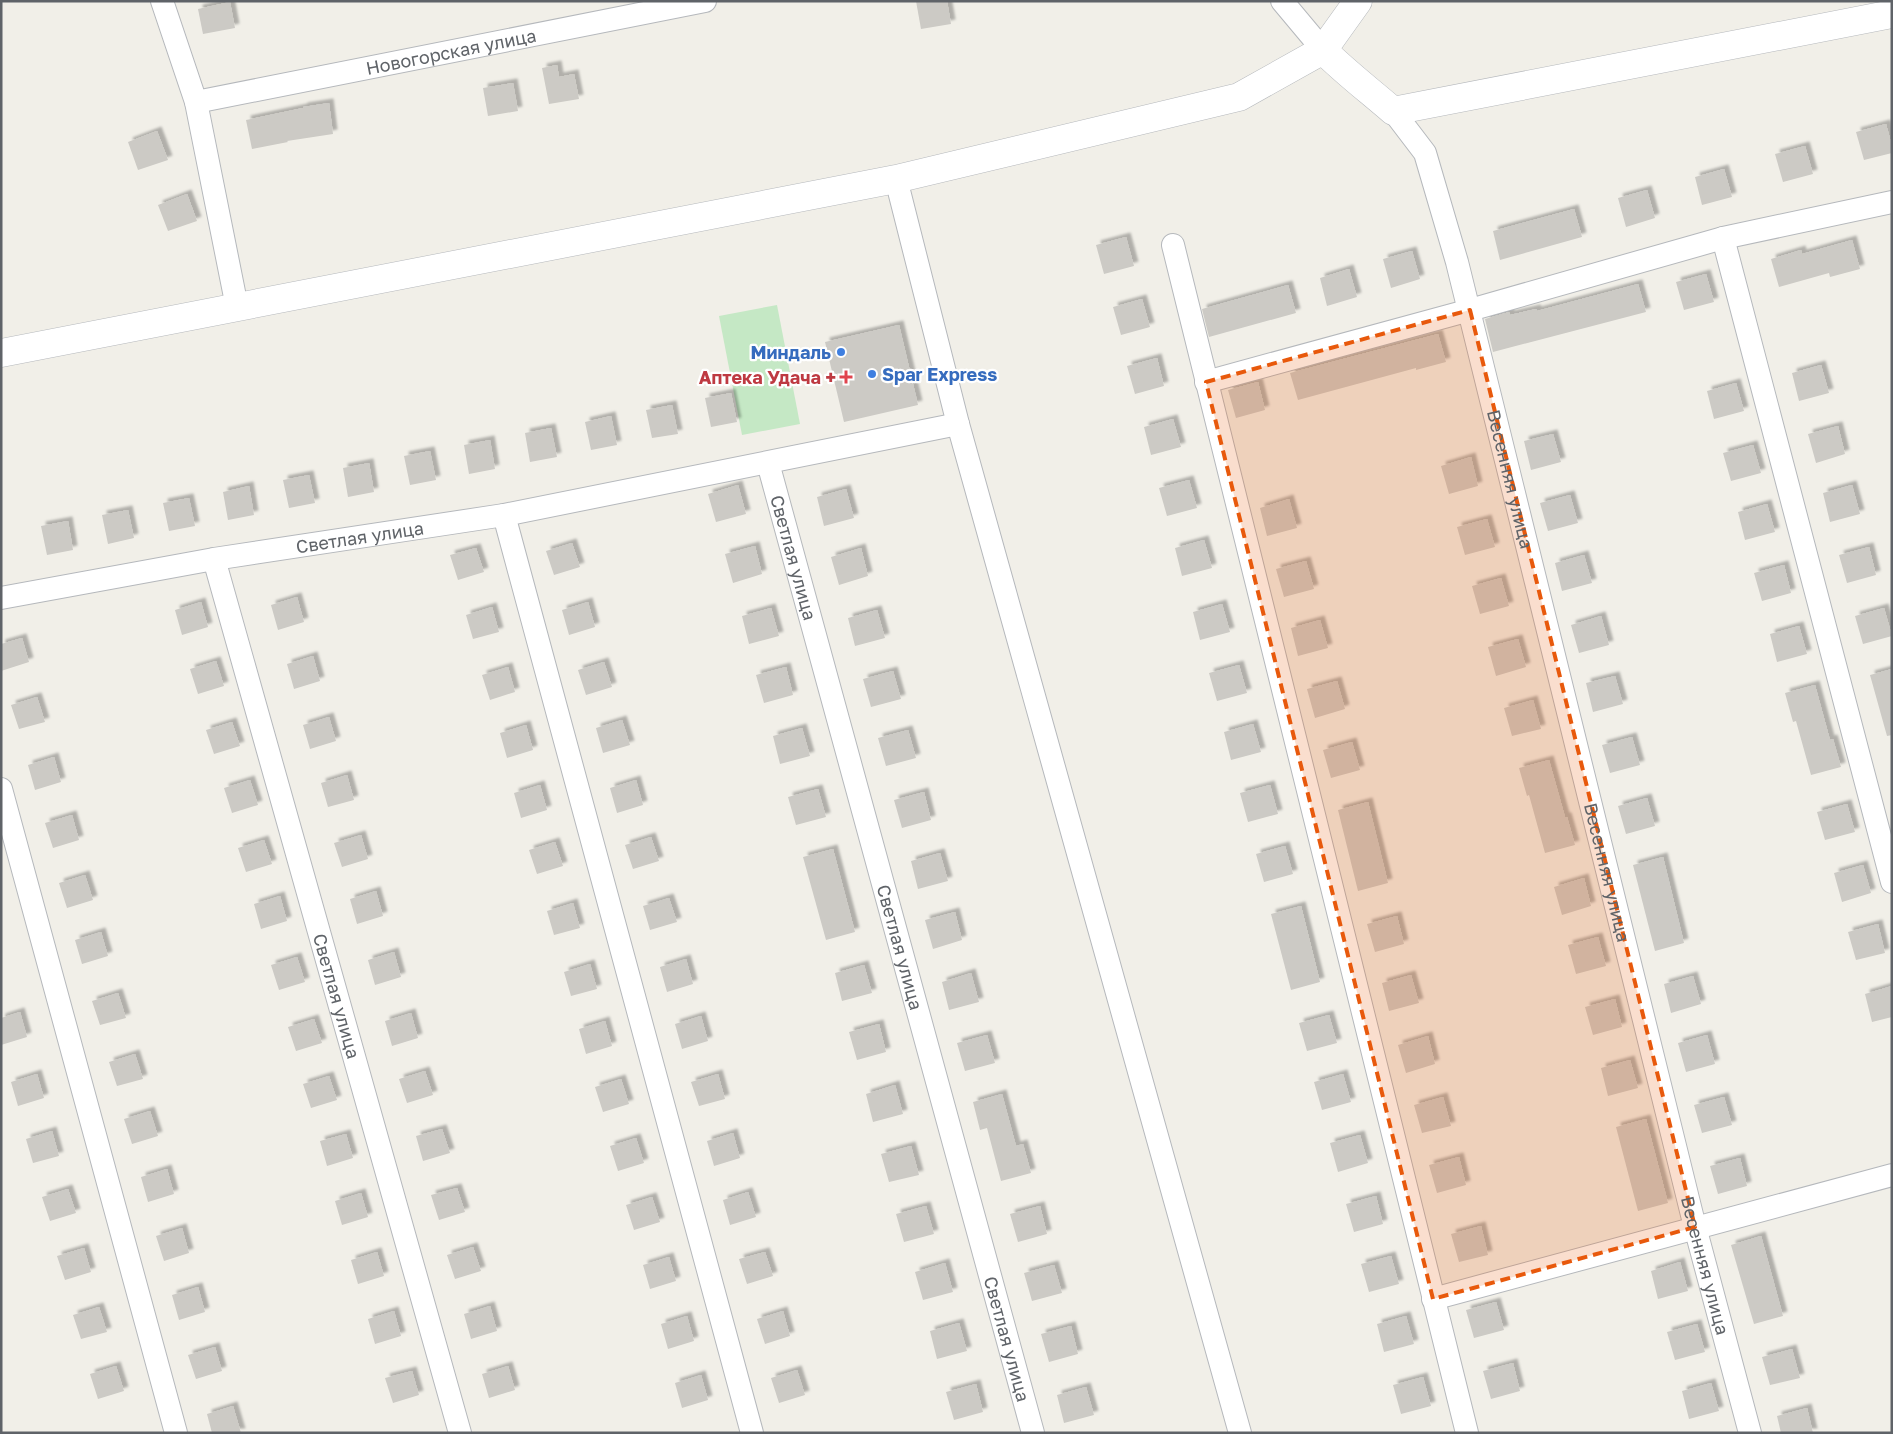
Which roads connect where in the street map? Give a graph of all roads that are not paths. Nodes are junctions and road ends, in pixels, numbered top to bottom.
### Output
1 (162, 1) edge
2 (705, 1) edge
3 (1282, 1) edge
4 (1358, 1) edge
5 (1892, 14) edge
6 (1323, 50) junction
7 (196, 102) junction
8 (1393, 112) junction
9 (896, 179) junction
10 (1892, 202) edge
11 (1723, 238) junction
12 (1173, 245) dead end
13 (237, 307) junction
14 (1470, 310) junction
15 (1, 353) edge
16 (1206, 382) junction
17 (958, 424) junction
18 (768, 463) junction
19 (504, 515) junction
20 (214, 559) junction
21 (1, 598) edge
22 (1, 789) edge
23 (1892, 882) edge
24 (1892, 1175) edge
25 (1695, 1227) junction
26 (1433, 1299) junction
27 (176, 1433) edge
28 (460, 1433) edge
29 (752, 1433) edge
30 (1033, 1433) edge
31 (1240, 1433) edge
32 (1467, 1433) edge
33 (1750, 1433) edge

1 - 7 street
2 - 7 street, Новогорская улица
3 - 6 street
4 - 6 street
5 - 8 street
6 - 8 street
6 - 9 street
7 - 13 street
8 - 14 street, Весенняя улица
9 - 13 street
9 - 17 street
10 - 11 street
11 - 14 street
11 - 23 street
12 - 16 street
13 - 15 street
14 - 16 street
14 - 25 street, Весенняя улица
16 - 26 street
17 - 18 street, Светлая улица
17 - 31 street
18 - 19 street, Светлая улица
18 - 30 street, Светлая улица
19 - 20 street, Светлая улица
19 - 29 street
20 - 21 street, Светлая улица
20 - 28 street, Светлая улица
22 - 27 street
24 - 25 street
25 - 26 street
25 - 33 street, Весенняя улица
26 - 32 street

